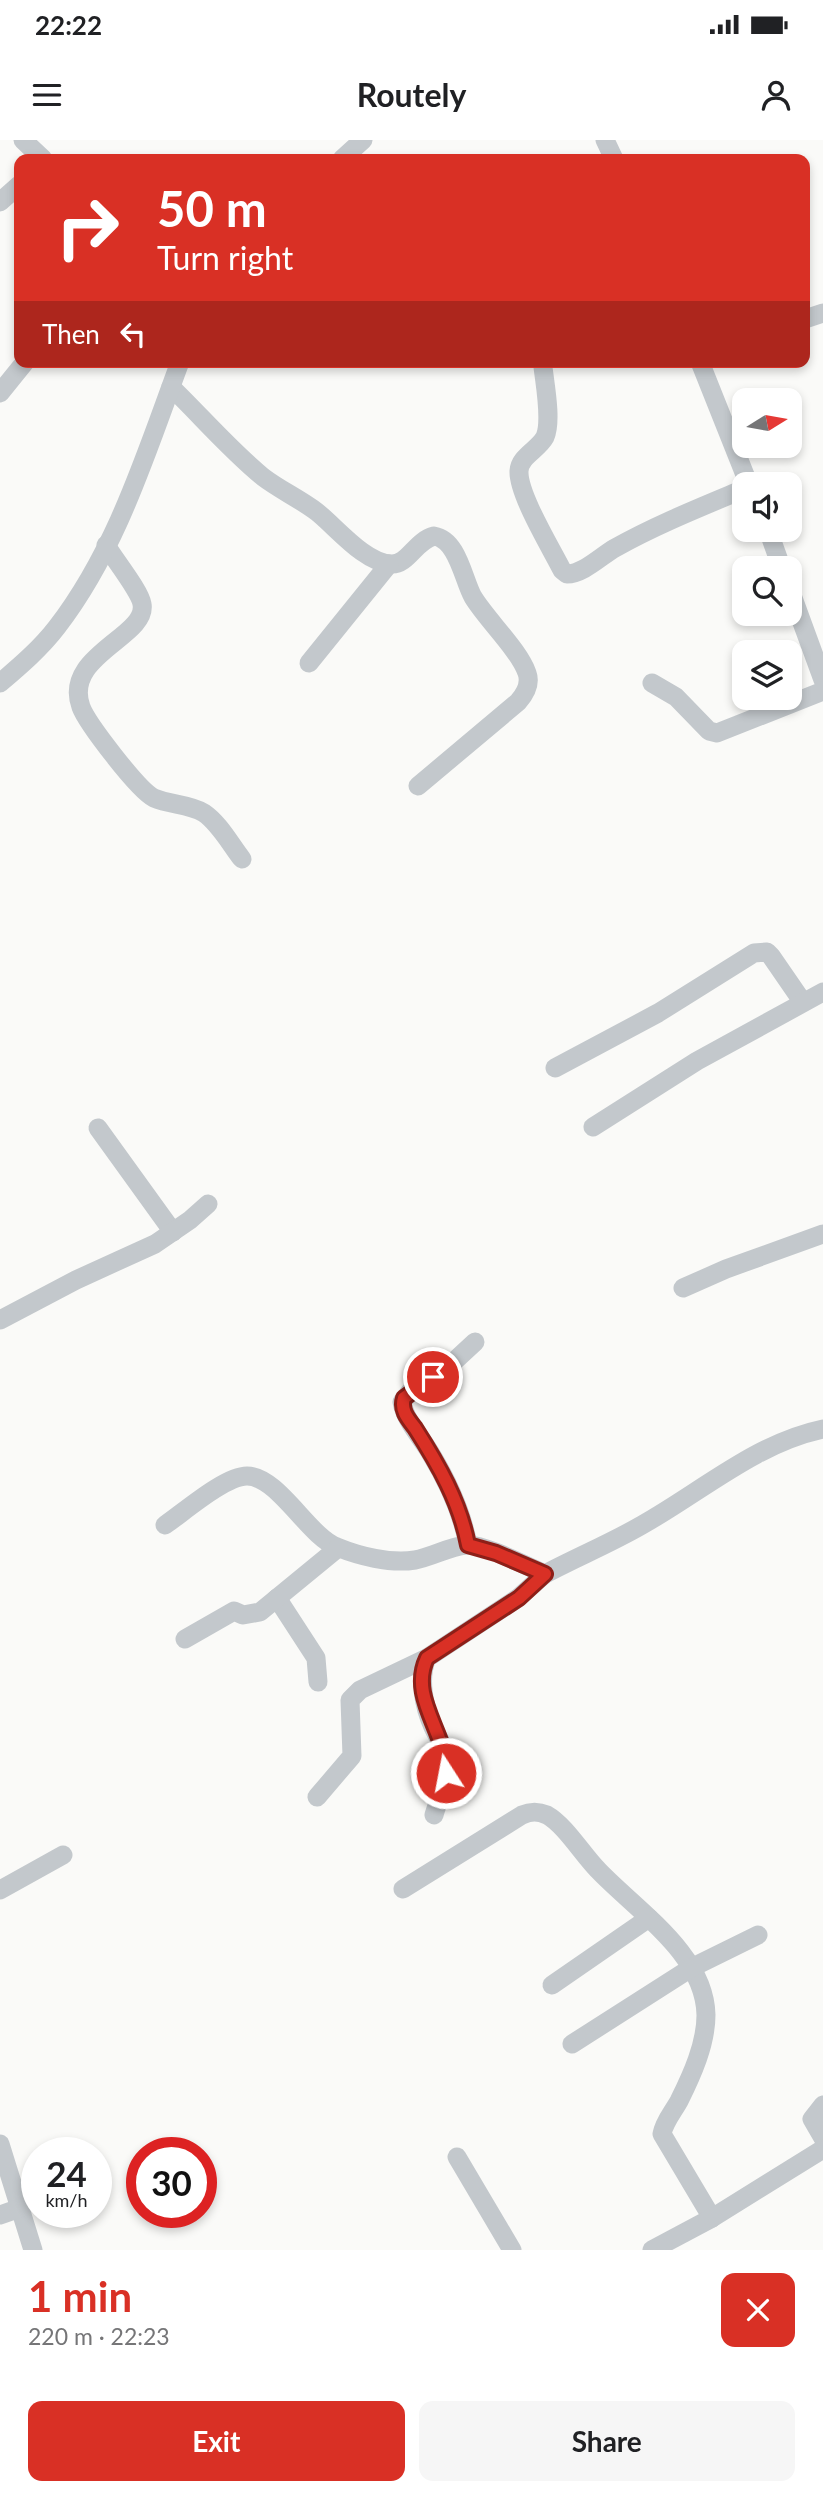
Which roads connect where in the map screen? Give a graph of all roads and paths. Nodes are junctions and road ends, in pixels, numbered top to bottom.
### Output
1 (23, 140) edge
2 (363, 140) edge
3 (38, 154) edge
4 (348, 154) edge
5 (14, 189) edge
6 (0, 202) edge
7 (20, 368) edge
8 (178, 368) edge
9 (543, 368) edge
10 (702, 368) edge
11 (171, 387) junction
12 (0, 393) edge
13 (745, 472) edge
14 (732, 494) edge
15 (106, 545) junction
16 (389, 564) junction
17 (802, 623) edge
18 (309, 663) dead end
19 (823, 680) edge
20 (0, 683) edge
21 (652, 683) dead end
22 (823, 691) edge
23 (418, 786) dead end
24 (242, 859) dead end
25 (823, 992) edge
26 (802, 1001) junction
27 (555, 1068) dead end
28 (593, 1127) dead end
29 (99, 1128) dead end
30 (208, 1204) dead end
31 (173, 1232) junction
32 (823, 1234) edge
33 (683, 1288) dead end
34 (0, 1320) edge
35 (475, 1342) dead end
36 (823, 1429) edge
37 (165, 1525) dead end
38 (468, 1545) junction
39 (338, 1548) junction
40 (545, 1574) junction
41 (277, 1598) junction
42 (185, 1639) dead end
43 (427, 1658) junction
44 (318, 1682) dead end
45 (317, 1797) dead end
46 (434, 1815) dead end
47 (63, 1855) dead end
48 (404, 1889) dead end
49 (0, 1890) edge
50 (649, 1918) junction
51 (758, 1935) dead end
52 (691, 1968) junction
53 (552, 1985) dead end
54 (572, 2044) dead end
55 (823, 2105) edge
56 (823, 2138) edge
57 (0, 2144) edge
58 (823, 2149) edge
59 (457, 2157) dead end
60 (4, 2172) edge
61 (20, 2208) junction
62 (0, 2215) edge
63 (712, 2218) junction
64 (674, 2245) edge
65 (33, 2250) edge
66 (512, 2250) edge
67 (652, 2250) edge

1 - 3 street
2 - 4 street
5 - 6 street
7 - 12 street
8 - 11 street
9 - 14 street
10 - 13 street
11 - 15 street
11 - 16 street
15 - 20 street
15 - 24 street
16 - 18 street
16 - 23 street
17 - 19 street
21 - 22 street
25 - 26 street
26 - 27 street
26 - 28 street
29 - 31 street
30 - 31 street
31 - 34 street
32 - 33 street
35 - 38 street
36 - 40 street
37 - 39 street
38 - 39 street
38 - 40 street
39 - 41 street
40 - 43 street
41 - 42 street
41 - 44 street
43 - 45 street
43 - 46 street
47 - 49 street
48 - 50 street
50 - 52 street
50 - 53 street
51 - 52 street
52 - 54 street
52 - 63 street
55 - 56 street
57 - 60 street
58 - 63 street
59 - 66 street
60 - 61 street
61 - 62 street
61 - 65 street
63 - 64 street
64 - 67 street

